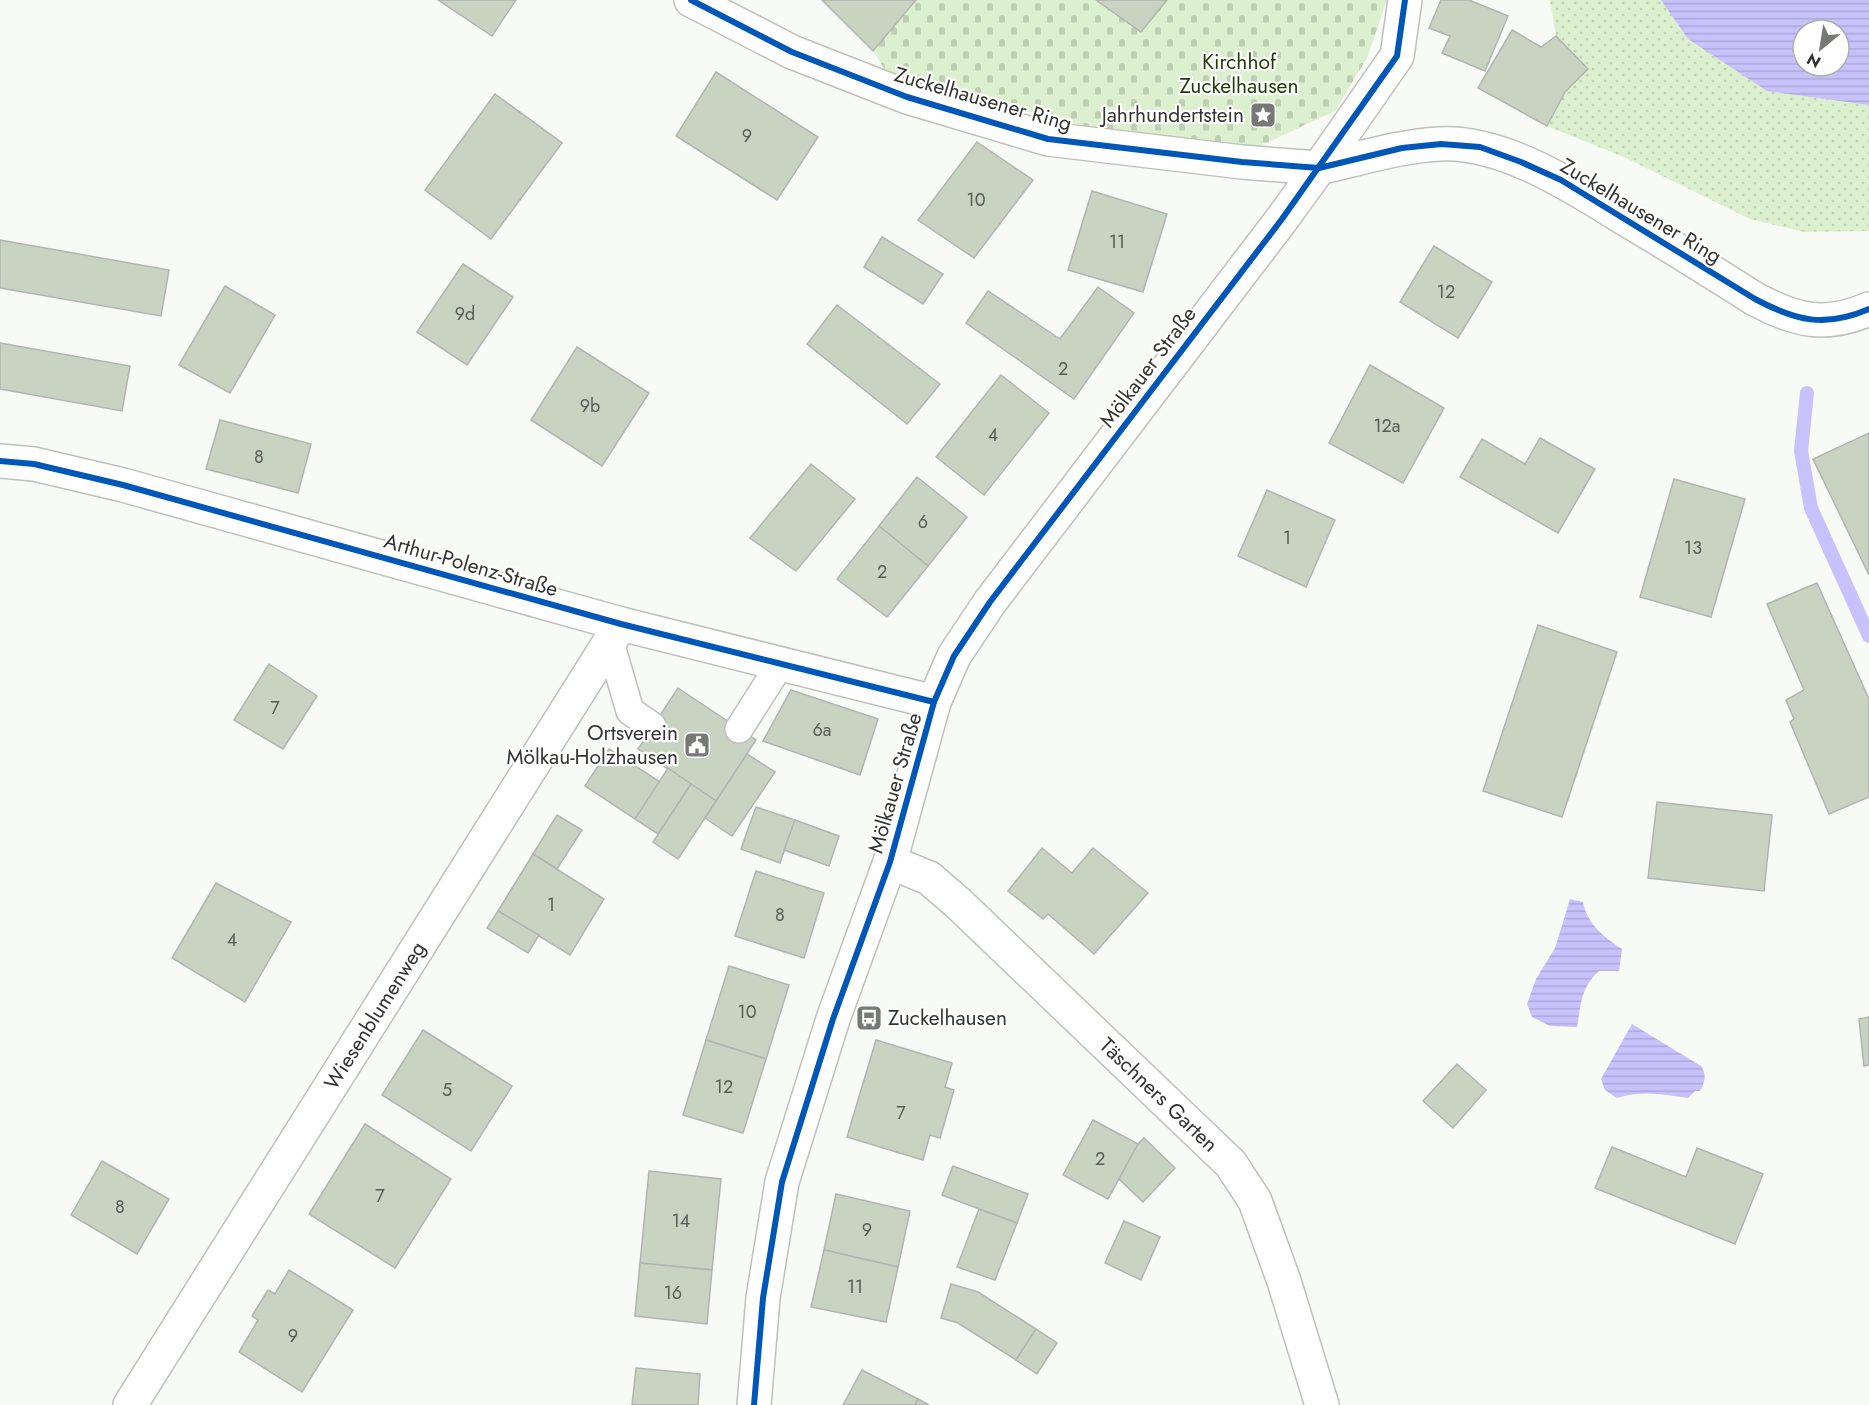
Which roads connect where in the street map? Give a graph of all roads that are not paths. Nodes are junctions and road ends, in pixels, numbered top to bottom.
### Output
1 (691, 0) edge
2 (1405, 0) edge
3 (1319, 168) junction
4 (1869, 309) edge
5 (0, 461) edge
6 (615, 633) junction
7 (781, 663) junction
8 (934, 702) junction
9 (652, 726) dead end
10 (739, 729) dead end
11 (890, 861) junction
12 (130, 1405) edge
13 (754, 1405) edge
14 (1322, 1405) edge

1 - 3 street, Zuckelhausener Ring
2 - 3 street
3 - 4 street, Zuckelhausener Ring
3 - 8 street, Mölkauer Straße
5 - 6 street, Arthur-Polenz-Straße
6 - 7 street, Arthur-Polenz-Straße
6 - 9 lane
6 - 12 street, Wiesenblumenweg
7 - 8 street, Arthur-Polenz-Straße
7 - 10 lane
8 - 11 street, Mölkauer Straße
11 - 13 street, Mölkauer Straße
11 - 14 street, Täschners Garten

